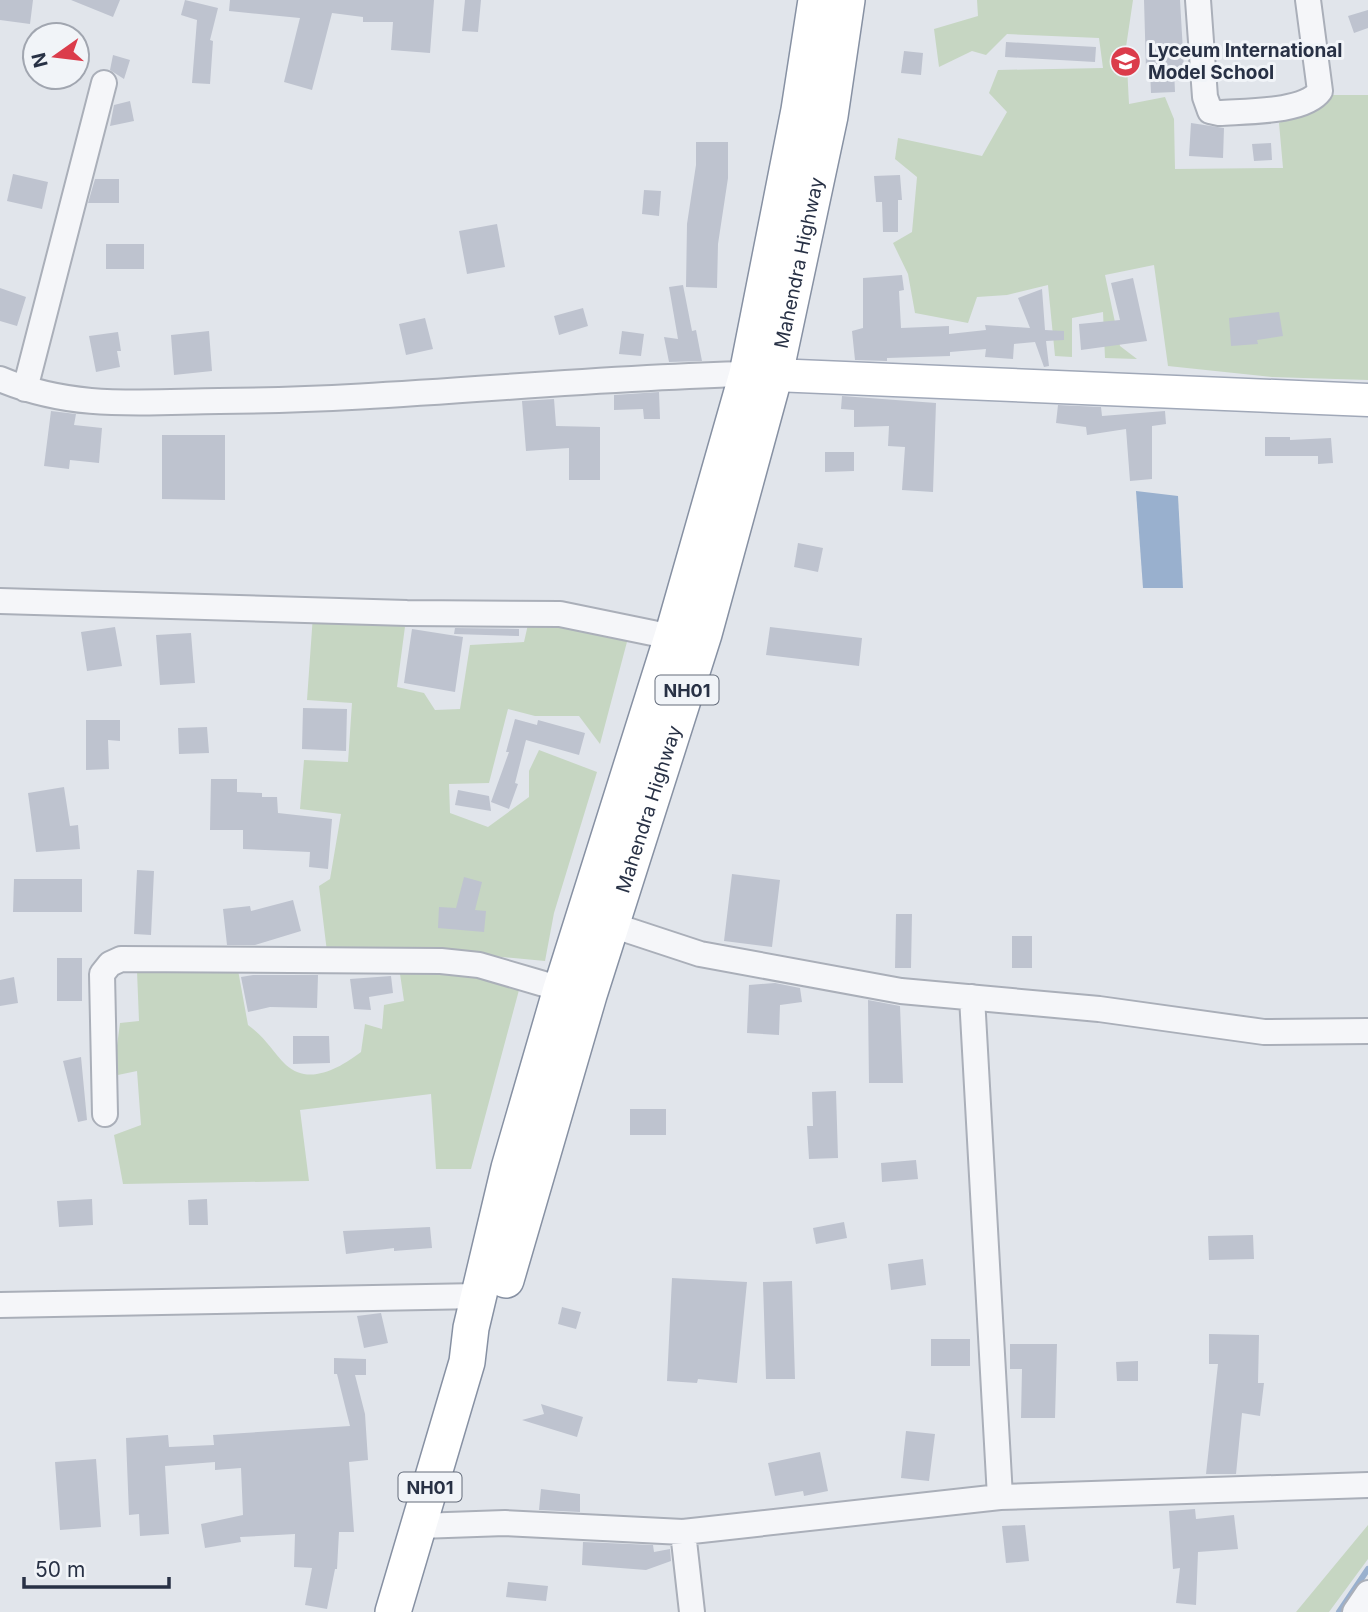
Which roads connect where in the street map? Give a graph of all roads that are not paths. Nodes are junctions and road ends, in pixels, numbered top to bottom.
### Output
1 (816, 0) edge
2 (848, 0) edge
3 (1198, 0) edge
4 (1308, 0) edge
5 (104, 83) dead end
6 (761, 374) junction
7 (0, 379) edge
8 (25, 390) junction
9 (1368, 400) edge
10 (0, 601) edge
11 (672, 637) junction
12 (612, 925) junction
13 (561, 989) junction
14 (972, 997) junction
15 (1368, 1031) edge
16 (105, 1114) dead end
17 (479, 1296) junction
18 (0, 1305) edge
19 (467, 1362) junction
20 (1368, 1485) edge
21 (1000, 1497) junction
22 (419, 1526) junction
23 (683, 1532) junction
24 (1368, 1593) edge
25 (393, 1612) edge
26 (692, 1612) edge
27 (1355, 1612) edge

1 - 6 highway, Mahendra Highway / NH01
2 - 6 highway, Mahendra Highway / NH01
3 - 4 street
5 - 8 street
6 - 8 street
6 - 9 main road
6 - 11 highway, Mahendra Highway / NH01
6 - 12 highway, Mahendra Highway / NH01
7 - 8 street
10 - 11 street
11 - 13 highway, Mahendra Highway / NH01
12 - 14 street
12 - 19 highway, Mahendra Highway / NH01
13 - 16 street
13 - 17 highway, Mahendra Highway / NH01
14 - 15 street
14 - 21 street
17 - 18 street
17 - 19 highway, Mahendra Highway / NH01
19 - 22 highway, Mahendra Highway / NH01
20 - 21 street
21 - 23 street
22 - 23 street
22 - 25 highway, Mahendra Highway / NH01
23 - 26 street
24 - 27 street

